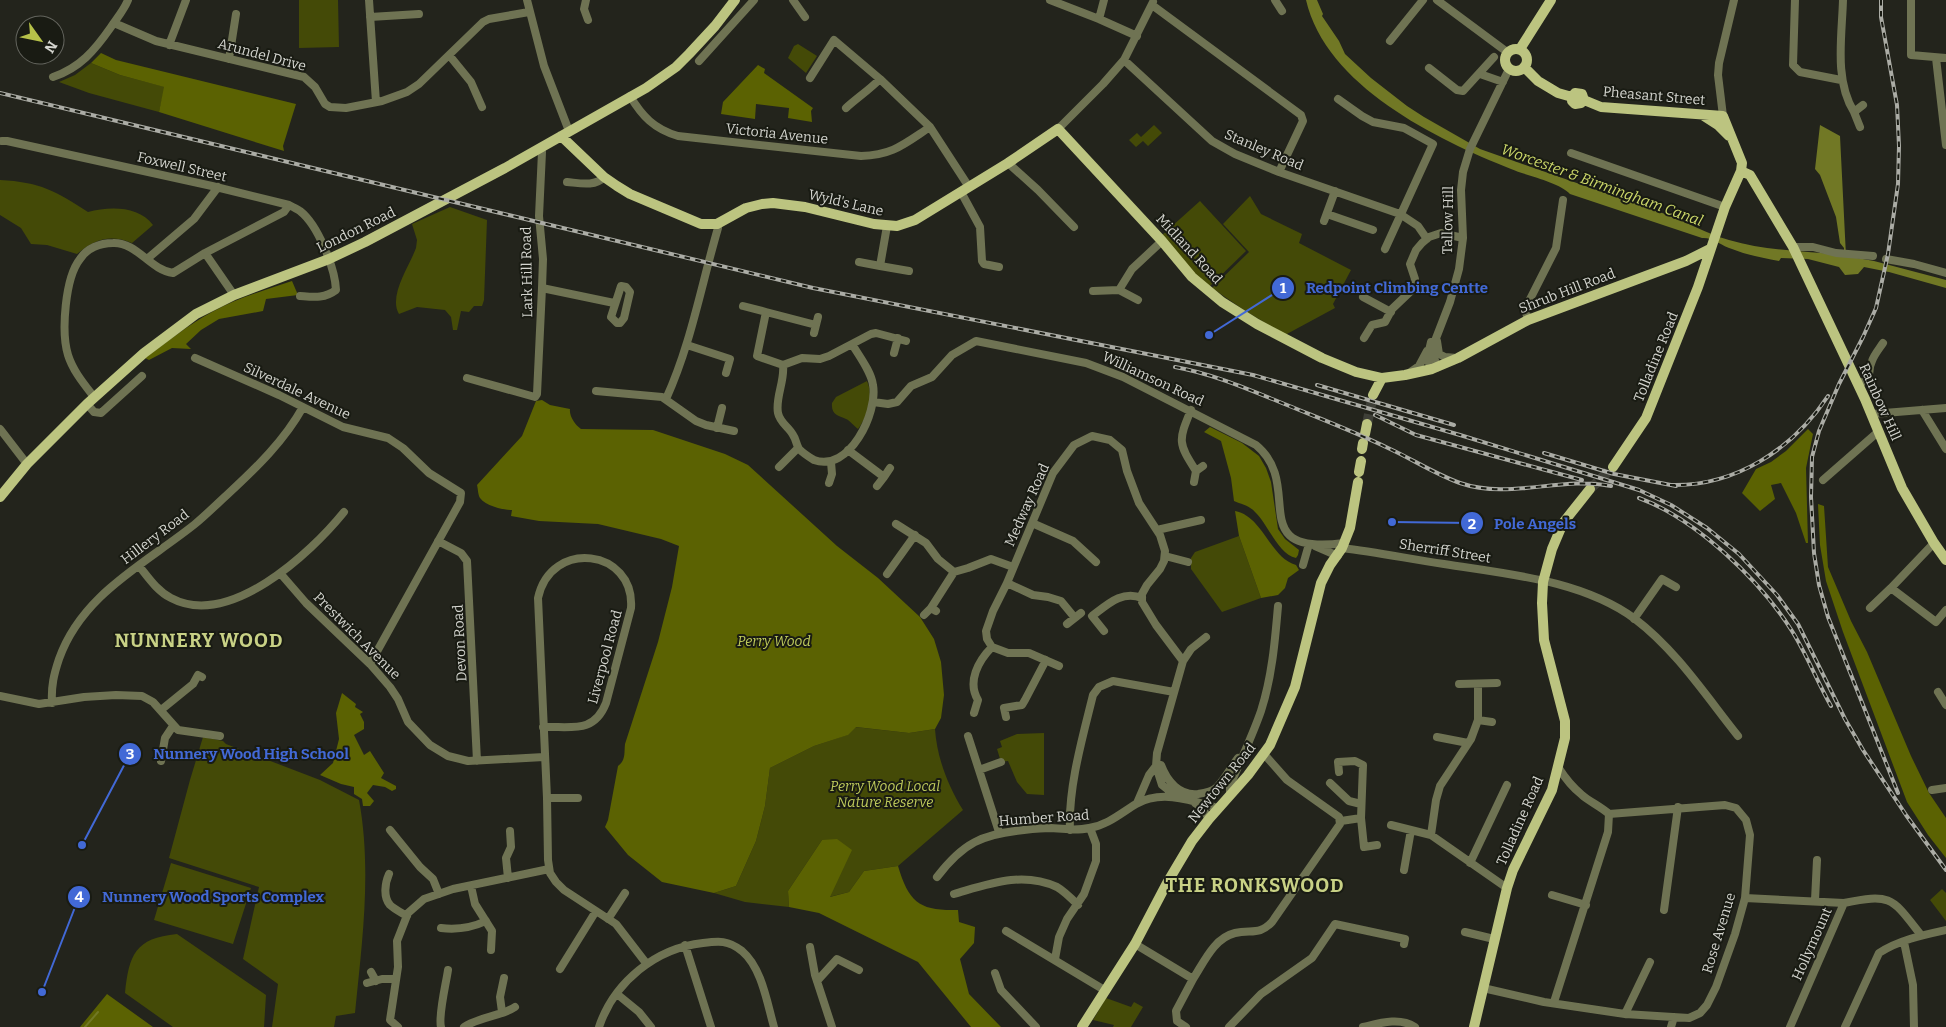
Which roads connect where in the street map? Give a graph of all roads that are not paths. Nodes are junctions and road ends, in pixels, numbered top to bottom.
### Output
1 (128, 0) edge
2 (186, 0) edge
3 (369, 0) edge
4 (528, 0) edge
5 (586, 0) edge
6 (735, 0) edge
7 (754, 0) edge
8 (793, 0) edge
9 (1050, 0) edge
10 (1104, 0) edge
11 (1275, 0) edge
12 (1423, 0) edge
13 (1544, 0) edge
14 (1551, 0) edge
15 (1734, 0) edge
16 (1795, 0) edge
17 (1843, 0) edge
18 (1912, 0) edge
19 (1442, 1) edge
20 (1153, 2) edge
21 (1282, 11) dead end
22 (529, 12) junction
23 (236, 14) dead end
24 (419, 14) dead end
25 (370, 17) junction
26 (805, 17) dead end
27 (1099, 19) junction
28 (1539, 19) junction
29 (588, 20) dead end
30 (114, 23) junction
31 (1137, 36) junction
32 (1390, 41) dead end
33 (169, 45) junction
34 (1520, 50) junction
35 (1507, 52) junction
36 (449, 55) junction
37 (1494, 57) dead end
38 (1936, 58) junction
39 (1946, 58) edge
40 (229, 59) junction
41 (1124, 60) junction
42 (699, 61) dead end
43 (1524, 67) junction
44 (1430, 68) dead end
45 (1509, 69) junction
46 (1480, 74) junction
47 (52, 77) dead end
48 (810, 78) dead end
49 (880, 79) junction
50 (1841, 80) junction
51 (1503, 82) junction
52 (865, 94) junction
53 (630, 96) junction
54 (1338, 99) dead end
55 (872, 101) dead end
56 (376, 102) junction
57 (1863, 104) dead end
58 (482, 107) dead end
59 (846, 108) dead end
60 (1854, 112) junction
61 (1700, 115) junction
62 (1723, 116) junction
63 (1860, 127) dead end
64 (930, 128) junction
65 (1058, 129) junction
66 (565, 133) junction
67 (1946, 140) edge
68 (2, 141) dead end
69 (1734, 141) junction
70 (540, 148) junction
71 (1571, 153) dead end
72 (1008, 163) junction
73 (1741, 171) junction
74 (1279, 172) junction
75 (604, 177) junction
76 (567, 182) dead end
77 (218, 187) junction
78 (965, 189) junction
79 (1335, 191) junction
80 (1563, 200) dead end
81 (289, 206) junction
82 (1725, 207) junction
83 (1400, 214) junction
84 (717, 224) junction
85 (887, 226) junction
86 (1074, 226) dead end
87 (1373, 230) dead end
88 (1463, 238) junction
89 (1427, 239) junction
90 (1162, 241) junction
91 (1711, 247) junction
92 (1385, 249) dead end
93 (1794, 249) junction
94 (205, 253) junction
95 (1872, 256) dead end
96 (147, 259) junction
97 (328, 259) junction
98 (1886, 259) dead end
99 (859, 262) dead end
100 (880, 266) junction
101 (998, 267) dead end
102 (909, 272) dead end
103 (1946, 273) edge
104 (542, 288) junction
105 (336, 290) junction
106 (1119, 290) junction
107 (1093, 292) dead end
108 (234, 295) junction
109 (300, 296) dead end
110 (1363, 296) dead end
111 (343, 297) dead end
112 (1138, 300) dead end
113 (614, 303) dead end
114 (743, 306) dead end
115 (766, 312) junction
116 (1391, 312) junction
117 (1444, 315) junction
118 (1528, 320) junction
119 (814, 333) dead end
120 (1436, 334) junction
121 (1364, 338) dead end
122 (1883, 343) dead end
123 (852, 344) junction
124 (687, 345) junction
125 (732, 350) dead end
126 (1428, 350) junction
127 (894, 353) dead end
128 (195, 358) dead end
129 (730, 358) junction
130 (1458, 358) junction
131 (783, 365) junction
132 (1435, 368) junction
133 (726, 373) dead end
134 (1405, 375) junction
135 (142, 376) dead end
136 (467, 378) dead end
137 (1382, 378) junction
138 (1858, 384) junction
139 (596, 391) dead end
140 (1373, 395) tunnel mouth
141 (666, 399) junction
142 (90, 401) junction
143 (873, 402) junction
144 (303, 407) junction
145 (722, 408) dead end
146 (1946, 408) edge
147 (1190, 410) junction
148 (1922, 410) junction
149 (1872, 414) junction
150 (0, 428) edge
151 (717, 428) junction
152 (734, 431) dead end
153 (1879, 431) junction
154 (798, 448) junction
155 (1946, 449) edge
156 (848, 450) junction
157 (1360, 460) dead end
158 (831, 462) junction
159 (27, 464) junction
160 (1203, 466) dead end
161 (1613, 467) tunnel mouth
162 (779, 468) dead end
163 (890, 468) dead end
164 (1196, 471) junction
165 (884, 477) junction
166 (1823, 480) dead end
167 (1194, 482) dead end
168 (829, 483) dead end
169 (877, 486) dead end
170 (1590, 489) tunnel mouth
171 (0, 497) edge
172 (344, 512) dead end
173 (1201, 520) dead end
174 (1032, 523) junction
175 (896, 524) dead end
176 (1157, 530) junction
177 (915, 535) junction
178 (438, 541) junction
179 (1934, 543) junction
180 (1310, 544) junction
181 (1341, 549) junction
182 (1165, 556) junction
183 (1946, 560) edge
184 (1096, 562) dead end
185 (1188, 562) dead end
186 (1303, 564) dead end
187 (139, 566) junction
188 (1013, 567) junction
189 (880, 569) dead end
190 (954, 572) junction
191 (280, 573) junction
192 (1543, 582) junction
193 (1007, 583) junction
194 (1676, 587) dead end
195 (1892, 588) junction
196 (1142, 598) junction
197 (1278, 606) dead end
198 (1870, 608) dead end
199 (1946, 610) edge
200 (924, 615) dead end
201 (1634, 619) junction
202 (1067, 624) dead end
203 (1104, 631) dead end
204 (1206, 638) dead end
205 (992, 647) junction
206 (1046, 660) junction
207 (1183, 661) junction
208 (370, 664) junction
209 (1059, 666) dead end
210 (978, 669) junction
211 (969, 670) dead end
212 (202, 677) dead end
213 (1497, 683) dead end
214 (1459, 684) dead end
215 (1478, 684) junction
216 (1174, 692) junction
217 (1938, 692) dead end
218 (0, 696) edge
219 (52, 703) junction
220 (1946, 705) edge
221 (161, 710) junction
222 (974, 713) dead end
223 (1006, 717) dead end
224 (1478, 720) junction
225 (1492, 722) dead end
226 (173, 726) junction
227 (542, 727) junction
228 (220, 736) dead end
229 (968, 736) dead end
230 (1738, 736) dead end
231 (1437, 737) dead end
232 (1468, 743) junction
233 (1243, 753) junction
234 (1264, 754) junction
235 (544, 757) junction
236 (161, 761) dead end
237 (477, 761) junction
238 (1001, 762) dead end
239 (1156, 766) junction
240 (1558, 767) junction
241 (979, 770) junction
242 (1339, 772) dead end
243 (1330, 783) dead end
244 (1506, 785) dead end
245 (1946, 788) edge
246 (1932, 790) dead end
247 (1230, 795) junction
248 (1176, 797) junction
249 (547, 798) junction
250 (578, 798) dead end
251 (1191, 801) junction
252 (1137, 803) junction
253 (1361, 804) junction
254 (1678, 807) junction
255 (1218, 808) junction
256 (1609, 814) junction
257 (1361, 818) junction
258 (1208, 819) junction
259 (1341, 821) junction
260 (1391, 825) dead end
261 (1090, 828) junction
262 (390, 830) dead end
263 (1070, 830) junction
264 (1411, 830) junction
265 (510, 831) dead end
266 (999, 832) junction
267 (1431, 836) junction
268 (1377, 845) dead end
269 (1817, 860) dead end
270 (1470, 862) junction
271 (549, 869) junction
272 (1404, 870) dead end
273 (389, 874) dead end
274 (937, 877) dead end
275 (508, 878) junction
276 (471, 886) junction
277 (1507, 888) junction
278 (625, 893) dead end
279 (439, 894) junction
280 (954, 894) dead end
281 (1552, 895) dead end
282 (1744, 898) junction
283 (1815, 900) junction
284 (1844, 903) junction
285 (1078, 905) junction
286 (1586, 905) junction
287 (1664, 910) dead end
288 (596, 911) junction
289 (407, 916) junction
290 (608, 919) junction
291 (486, 921) junction
292 (441, 928) dead end
293 (1006, 930) dead end
294 (1946, 930) edge
295 (1465, 932) dead end
296 (1921, 935) junction
297 (388, 939) dead end
298 (1405, 939) dead end
299 (1494, 939) junction
300 (397, 941) junction
301 (1904, 942) junction
302 (1135, 944) junction
303 (685, 945) junction
304 (810, 947) dead end
305 (491, 950) dead end
306 (1055, 958) junction
307 (1650, 962) dead end
308 (646, 963) junction
309 (560, 969) dead end
310 (448, 970) dead end
311 (859, 970) dead end
312 (371, 972) dead end
313 (995, 973) dead end
314 (438, 977) dead end
315 (504, 978) dead end
316 (396, 979) junction
317 (1193, 979) junction
318 (447, 980) junction
319 (376, 981) junction
320 (817, 981) junction
321 (367, 983) dead end
322 (1483, 988) junction
323 (1106, 990) junction
324 (617, 994) junction
325 (1554, 1002) junction
326 (515, 1007) dead end
327 (502, 1012) junction
328 (1625, 1014) junction
329 (1674, 1017) junction
330 (397, 1027) edge
331 (442, 1027) edge
332 (464, 1027) edge
333 (599, 1027) edge
334 (651, 1027) edge
335 (711, 1027) edge
336 (774, 1027) edge
337 (832, 1027) edge
338 (1036, 1027) edge
339 (1082, 1027) edge
340 (1186, 1027) edge
341 (1229, 1027) edge
342 (1363, 1027) edge
343 (1415, 1027) edge
344 (1474, 1027) edge
345 (1671, 1027) edge
346 (1790, 1027) edge
347 (1845, 1027) edge
348 (1914, 1027) edge

1 - 30 street
2 - 33 street
3 - 25 street
4 - 22 street
5 - 29 street
6 - 53 main road, London Road
7 - 42 street
8 - 26 street
9 - 27 street
10 - 27 street
11 - 21 street
12 - 32 street
13 - 28 main road
14 - 28 main road
15 - 62 street
16 - 50 street
17 - 50 street
18 - 38 street
19 - 35 street
20 - 31 street, Wyld's Lane
20 - 74 street
22 - 36 street, Arundel Drive
22 - 66 street
23 - 40 street
24 - 25 street
25 - 56 street
27 - 31 street
28 - 34 main road
30 - 33 street, Arundel Drive
30 - 47 street
31 - 41 street, Wyld's Lane
33 - 40 street, Arundel Drive
34 - 35 main road
34 - 43 main road
35 - 45 main road
36 - 56 street, Arundel Drive
36 - 58 street
37 - 46 street
38 - 39 street
38 - 67 street
40 - 56 street, Arundel Drive
41 - 65 street, Wyld's Lane
41 - 74 street, Stanley Road
43 - 45 main road
43 - 61 main road, Pheasant Street
44 - 46 street
45 - 51 street, Tallow Hill
46 - 51 street
48 - 49 street
49 - 52 street
49 - 64 street
50 - 60 street
51 - 88 street, Tallow Hill
52 - 55 street
52 - 59 street
53 - 64 street, Victoria Avenue
53 - 66 main road, London Road
54 - 83 street
57 - 60 street
60 - 63 street
61 - 62 main road, Pheasant Street
61 - 69 main road
62 - 69 main road
64 - 78 street
65 - 72 main road, Wyld's Lane
65 - 90 main road, Midland Road
66 - 70 main road, London Road
66 - 75 main road
68 - 77 street, Foxwell Street
69 - 73 main road
70 - 97 main road, London Road
70 - 104 street, Lark Hill Road
71 - 82 street
72 - 78 main road, Wyld's Lane
72 - 86 street
73 - 82 main road, Tolladine Road
73 - 93 main road, Rainbow Hill
74 - 79 street, Stanley Road
75 - 76 street
75 - 84 main road
77 - 81 street, Foxwell Street
77 - 96 street
78 - 85 main road, Wyld's Lane
78 - 101 street
79 - 83 street, Stanley Road
79 - 87 street
80 - 118 street
81 - 94 street
81 - 97 street, Foxwell Street
82 - 91 main road, Tolladine Road
83 - 89 street, Stanley Road
83 - 92 street
84 - 85 main road, Wyld's Lane
84 - 124 street
85 - 100 street
88 - 89 street
88 - 117 street, Tallow Hill
89 - 116 street
90 - 106 street
90 - 137 main road, Midland Road
91 - 118 main road, Shrub Hill Road
91 - 161 main road, Tolladine Road
93 - 95 street
93 - 138 main road, Rainbow Hill
94 - 96 street
94 - 108 street
96 - 142 street
97 - 105 street, Foxwell Street
97 - 108 main road, London Road
98 - 103 street
99 - 100 street
100 - 102 street
104 - 113 street
104 - 136 street, Lark Hill Road
105 - 109 street
105 - 111 street
106 - 107 street
106 - 112 street
108 - 142 main road, London Road
110 - 116 street
114 - 115 street
115 - 119 street
115 - 131 street
116 - 121 street
117 - 120 street, Tallow Hill
117 - 130 street, Tallow Hill
118 - 130 main road, Shrub Hill Road
120 - 126 street, Tallow Hill
120 - 132 street, Tallow Hill
122 - 138 street
123 - 127 street
123 - 131 street
123 - 143 street
124 - 129 street
124 - 141 street
125 - 129 street
126 - 132 street
126 - 134 street, Tallow Hill
128 - 144 street, Silverdale Avenue
129 - 133 street
130 - 132 main road, Shrub Hill Road
131 - 154 street
132 - 134 main road, Midland Road
134 - 137 main road, Midland Road
135 - 142 street
137 - 140 main road
138 - 149 main road, Rainbow Hill
139 - 141 street
141 - 151 street
142 - 159 main road, London Road
143 - 147 street, Williamson Road
143 - 156 street
144 - 178 street, Silverdale Avenue
144 - 187 street, Hillery Road
145 - 151 street
146 - 148 street
147 - 164 street
147 - 180 street, Williamson Road
148 - 149 street
148 - 155 street
149 - 153 main road, Rainbow Hill
150 - 159 street
151 - 152 street
153 - 166 street
153 - 179 main road, Rainbow Hill
154 - 158 street
154 - 162 street
156 - 158 street
156 - 165 street
157 - 181 main road, Newtown Road
158 - 168 street
159 - 171 main road, London Road
160 - 164 street
163 - 165 street
164 - 167 street
165 - 169 street
170 - 192 main road, Tolladine Road
172 - 191 street
173 - 176 street
174 - 176 street, Medway Road
174 - 184 street
174 - 188 street, Medway Road
175 - 177 street
176 - 182 street, Medway Road
177 - 189 street
177 - 190 street
178 - 208 street
178 - 237 street, Devon Road
179 - 183 main road, Rainbow Hill
179 - 195 street
180 - 181 street, Williamson Road
180 - 181 street, Williamson Road
180 - 186 street
181 - 192 street, Sherriff Street
181 - 234 main road, Newtown Road
182 - 185 street
182 - 196 street
187 - 191 street
187 - 219 street, Hillery Road
188 - 190 street
188 - 193 street, Medway Road
190 - 200 street
191 - 208 street, Prestwich Avenue
192 - 201 street, Sherriff Street
192 - 240 main road, Tolladine Road
193 - 202 street
193 - 205 street, Medway Road
194 - 201 street
195 - 198 street
195 - 199 street
196 - 203 street
196 - 207 street
197 - 233 street
201 - 230 street, Sherriff Street
204 - 207 street
205 - 206 street
205 - 210 street
206 - 209 street
206 - 223 street
207 - 216 street
208 - 237 street, Prestwich Avenue
210 - 211 street
210 - 222 street
212 - 221 street
213 - 215 street
214 - 215 street
215 - 224 street
216 - 239 street
216 - 263 street
217 - 220 street
218 - 219 street
219 - 221 street
221 - 226 street
224 - 225 street
224 - 232 street
226 - 228 street
226 - 236 street
227 - 227 street, Liverpool Road
227 - 235 street, Liverpool Road
229 - 241 street
231 - 232 street
232 - 267 street
233 - 239 street
233 - 247 street
234 - 247 main road, Newtown Road
234 - 259 street
235 - 237 street, Prestwich Avenue
235 - 249 street, Liverpool Road
238 - 241 street
239 - 248 street
239 - 252 street
240 - 256 street
240 - 277 main road, Tolladine Road
241 - 266 street
242 - 253 street
243 - 253 street
244 - 270 street
245 - 246 street
247 - 255 main road, Newtown Road
248 - 251 street, Humber Road
248 - 252 street, Humber Road
249 - 250 street
249 - 271 street, Liverpool Road
251 - 255 street, Humber Road
251 - 258 street
252 - 261 street, Humber Road
253 - 257 street
254 - 256 street, Rose Avenue
254 - 282 street, Rose Avenue
254 - 287 street
255 - 258 main road, Newtown Road
256 - 286 street
257 - 259 street
257 - 268 street
258 - 302 main road, Newtown Road
259 - 317 street
260 - 264 street
261 - 263 street, Humber Road
261 - 285 street
262 - 279 street
263 - 266 street, Humber Road
264 - 267 street
264 - 272 street
265 - 275 street
266 - 274 street, Humber Road
267 - 270 street
269 - 283 street
270 - 277 street
271 - 275 street
271 - 288 street
273 - 289 street
275 - 276 street
276 - 279 street
276 - 291 street
277 - 299 main road, Tolladine Road
278 - 290 street
279 - 289 street
280 - 285 street
281 - 286 street
282 - 283 street
282 - 329 street, Rose Avenue
283 - 284 street
284 - 296 street, Hollymount
284 - 346 street, Hollymount
285 - 306 street
286 - 325 street
288 - 290 street
288 - 309 street
289 - 300 street
290 - 308 street
291 - 292 street
291 - 305 street
293 - 306 street
294 - 296 street
295 - 299 street
296 - 301 street
297 - 300 street
298 - 341 street
299 - 322 main road, Tolladine Road
300 - 316 street
301 - 347 street
301 - 348 street
302 - 317 street
302 - 323 main road, Newtown Road
303 - 308 street
303 - 335 street
303 - 336 street
304 - 320 street
306 - 323 street
307 - 328 street
308 - 324 street
310 - 318 street
311 - 320 street
312 - 319 street
313 - 338 street
314 - 318 street
315 - 327 street
316 - 319 street
316 - 330 street
317 - 340 street
318 - 331 street
319 - 321 street
320 - 337 street
322 - 325 street, Rose Avenue
322 - 344 main road, Tolladine Road
323 - 339 main road, Newtown Road
324 - 333 street
324 - 334 street
325 - 328 street, Rose Avenue
326 - 327 street
327 - 332 street
328 - 329 street, Rose Avenue
329 - 345 street
342 - 343 street

